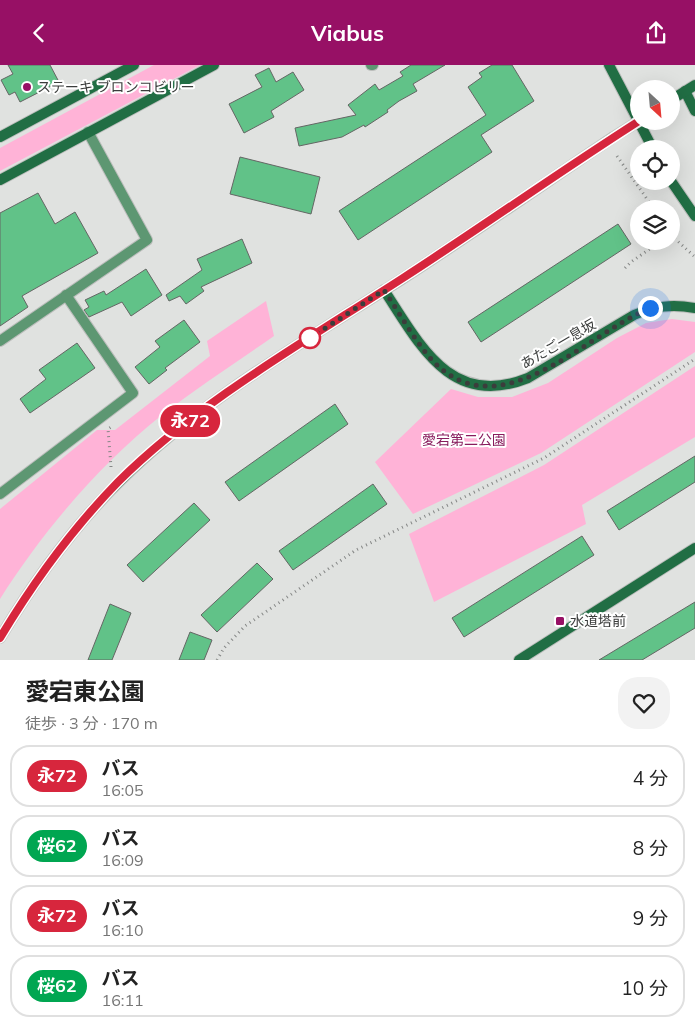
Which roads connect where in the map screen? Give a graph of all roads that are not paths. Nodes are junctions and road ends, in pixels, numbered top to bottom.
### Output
1 (134, 65) edge
2 (214, 65) edge
3 (609, 65) edge
4 (695, 85) edge
5 (685, 91) junction
6 (680, 94) edge
7 (695, 111) edge
8 (630, 127) edge
9 (88, 132) junction
10 (0, 137) edge
11 (648, 140) edge
12 (0, 180) edge
13 (677, 190) edge
14 (695, 216) edge
15 (384, 290) junction
16 (66, 295) junction
17 (695, 308) edge
18 (0, 341) edge
19 (0, 494) edge
20 (695, 548) edge
21 (0, 638) edge
22 (519, 660) edge

1 - 10 street
2 - 9 street
3 - 11 street
4 - 5 street
5 - 6 street
5 - 7 street
8 - 15 street, bridge
9 - 12 street
9 - 16 street
13 - 14 street
15 - 17 street, あたご一息坂
15 - 21 street
16 - 18 street
16 - 19 street
20 - 22 street

